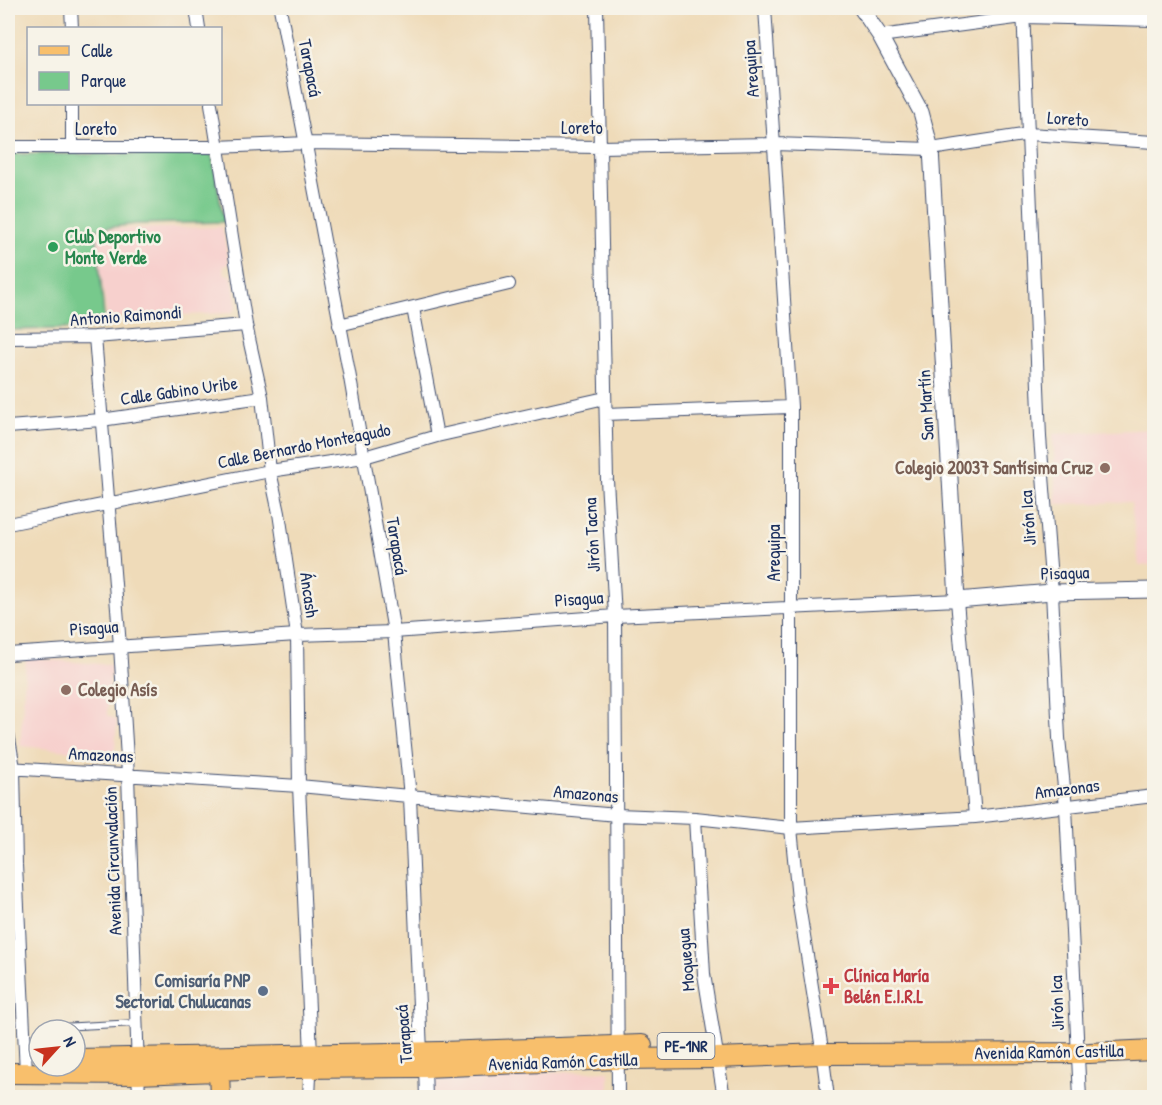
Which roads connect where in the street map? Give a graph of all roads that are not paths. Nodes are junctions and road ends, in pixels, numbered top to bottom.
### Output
1 (71, 8) edge
2 (196, 8) edge
3 (280, 8) edge
4 (597, 8) edge
5 (765, 8) edge
6 (861, 8) edge
7 (1023, 12) edge
8 (1155, 20) edge
9 (72, 27) edge
10 (199, 27) edge
11 (880, 36) junction
12 (72, 105) edge
13 (211, 105) edge
14 (1029, 134) junction
15 (1155, 142) edge
16 (306, 143) junction
17 (774, 144) junction
18 (8, 147) edge
19 (72, 147) junction
20 (217, 147) junction
21 (600, 147) junction
22 (931, 149) junction
23 (509, 284) dead end
24 (413, 308) junction
25 (246, 325) junction
26 (339, 325) junction
27 (95, 337) junction
28 (8, 338) edge
29 (262, 397) junction
30 (605, 398) junction
31 (791, 407) junction
32 (606, 414) junction
33 (101, 420) junction
34 (8, 427) edge
35 (437, 436) junction
36 (364, 457) junction
37 (270, 471) junction
38 (108, 503) junction
39 (8, 524) edge
40 (1155, 590) edge
41 (1052, 592) junction
42 (957, 600) junction
43 (792, 607) junction
44 (615, 616) junction
45 (394, 632) junction
46 (297, 635) junction
47 (120, 646) junction
48 (8, 654) edge
49 (8, 733) edge
50 (9, 768) edge
51 (128, 775) junction
52 (299, 786) junction
53 (410, 796) junction
54 (1155, 796) edge
55 (1066, 807) junction
56 (617, 815) junction
57 (975, 817) junction
58 (695, 818) junction
59 (791, 828) junction
60 (12, 865) edge
61 (137, 1023) junction
62 (87, 1026) edge
63 (1155, 1040) edge
64 (1077, 1048) junction
65 (822, 1049) junction
66 (1155, 1050) edge
67 (618, 1052) junction
68 (715, 1052) junction
69 (87, 1060) edge
70 (423, 1060) junction
71 (311, 1061) junction
72 (218, 1063) junction
73 (21, 1065) edge
74 (139, 1066) junction
75 (139, 1098) edge
76 (220, 1098) edge
77 (309, 1098) edge
78 (426, 1098) edge
79 (618, 1098) edge
80 (724, 1098) edge
81 (828, 1098) edge
82 (1080, 1098) edge

1 - 9 street
2 - 10 street
3 - 16 street, Tarapacá
4 - 21 street, Jirón Tacna
5 - 17 street, Arequipa
6 - 11 street, San Martín
7 - 8 street
7 - 11 street
7 - 14 street, Jirón Ica
11 - 22 street, San Martín
12 - 19 street
13 - 20 street, Áncash
14 - 15 street, Loreto
14 - 22 street, Loreto
14 - 41 street, Jirón Ica
16 - 20 street, Loreto
16 - 21 street, Loreto
16 - 26 street, Tarapacá
17 - 21 street, Loreto
17 - 22 street, Loreto
17 - 31 street, Arequipa
18 - 19 street, Loreto
19 - 20 street, Loreto
20 - 25 street, Áncash
21 - 30 street, Jirón Tacna
22 - 42 street, San Martín
23 - 24 street
24 - 26 street
24 - 35 street
25 - 27 street, Antonio Raimondi
25 - 29 street, Áncash
26 - 36 street, Tarapacá
27 - 28 street, Antonio Raimondi
27 - 33 street, Avenida Circunvalación
29 - 33 street, Calle Gabino Uribe
29 - 37 street, Áncash
30 - 32 street, Jirón Tacna
30 - 35 street, Calle Bernardo Monteagudo
31 - 32 street
31 - 43 street, Arequipa
32 - 44 street, Jirón Tacna
33 - 34 street, Calle Gabino Uribe
33 - 38 street, Avenida Circunvalación
35 - 36 street, Calle Bernardo Monteagudo
36 - 37 street, Calle Bernardo Monteagudo
36 - 45 street, Tarapacá
37 - 38 street, Calle Bernardo Monteagudo
37 - 46 street, Áncash
38 - 39 street, Calle Bernardo Monteagudo
38 - 47 street, Avenida Circunvalación
40 - 41 street, Pisagua
41 - 42 street, Pisagua
41 - 55 street, Jirón Ica
42 - 43 street, Pisagua
42 - 57 street, San Martín
43 - 44 street, Pisagua
43 - 59 street, Arequipa
44 - 45 street, Pisagua
44 - 56 street, Jirón Tacna
45 - 46 street, Pisagua
45 - 53 street, Tarapacá
46 - 47 street, Pisagua
46 - 52 street, Áncash
47 - 48 street, Pisagua
47 - 51 street, Avenida Circunvalación
49 - 50 street
50 - 51 street, Amazonas
50 - 60 street
51 - 52 street, Amazonas
51 - 61 street, Avenida Circunvalación
52 - 53 street, Amazonas
52 - 71 street, Áncash
53 - 56 street, Amazonas
53 - 70 street, Tarapacá
54 - 55 street, Amazonas
55 - 57 street, Amazonas
55 - 64 street, Jirón Ica
56 - 58 street, Amazonas
56 - 67 street, Jirón Tacna
57 - 59 street, Amazonas
58 - 59 street, Amazonas
58 - 68 street, Moquegua
59 - 65 street, Arequipa
60 - 73 street
61 - 62 lane
61 - 74 street, Avenida Circunvalación
63 - 64 main road, Avenida Ramón Castilla / PE-1NR
64 - 65 main road, Avenida Ramón Castilla / PE-1NR
64 - 66 main road, Avenida Ramón Castilla / PE-1NR
64 - 82 street, Jirón Ica
65 - 68 main road, Avenida Ramón Castilla / PE-1NR
65 - 81 street, Arequipa
67 - 68 main road, Avenida Ramón Castilla / PE-1NR
67 - 70 main road, Avenida Ramón Castilla / PE-1NR
67 - 79 street, Jirón Tacna
68 - 80 street, Moquegua
69 - 74 main road, Avenida Ramón Castilla
70 - 71 main road, Avenida Ramón Castilla / PE-1NR
70 - 78 street, Tarapacá
71 - 72 main road, Avenida Ramón Castilla / PE-1NR
71 - 77 street, Áncash
72 - 74 main road, Avenida Ramón Castilla
72 - 76 main road
73 - 74 main road, Avenida Ramón Castilla
74 - 75 street, Avenida Circunvalación

